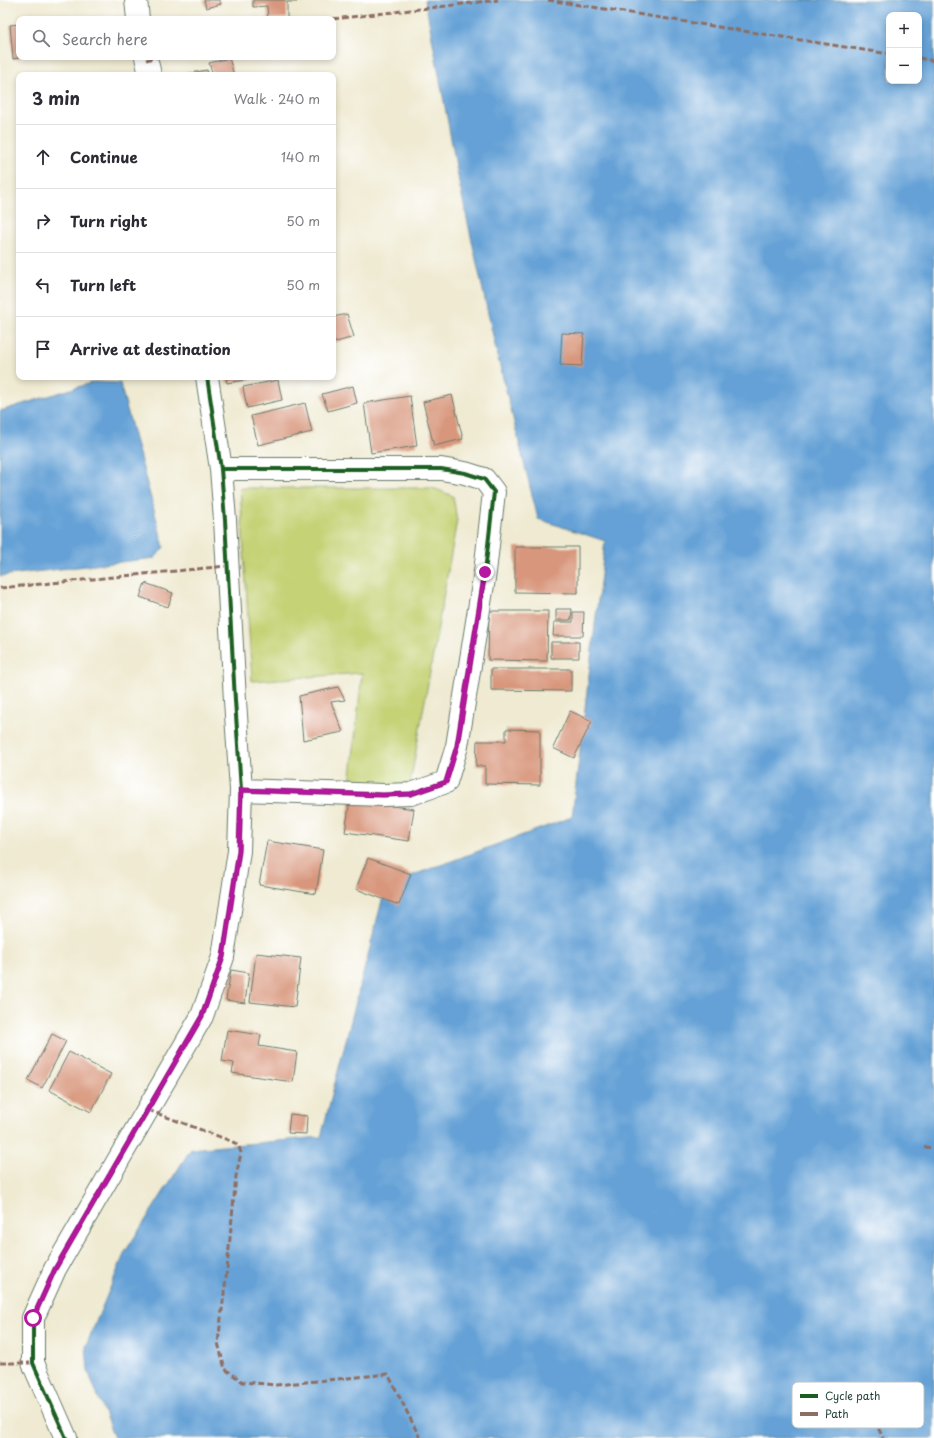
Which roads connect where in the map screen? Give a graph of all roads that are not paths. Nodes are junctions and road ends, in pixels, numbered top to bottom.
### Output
1 (136, 0) edge
2 (138, 16) edge
3 (147, 60) edge
4 (149, 72) edge
5 (207, 380) edge
6 (221, 469) junction
7 (241, 790) junction
8 (66, 1438) edge

1 - 2 street
3 - 4 street
5 - 6 street
6 - 7 street
6 - 7 street
7 - 8 street

